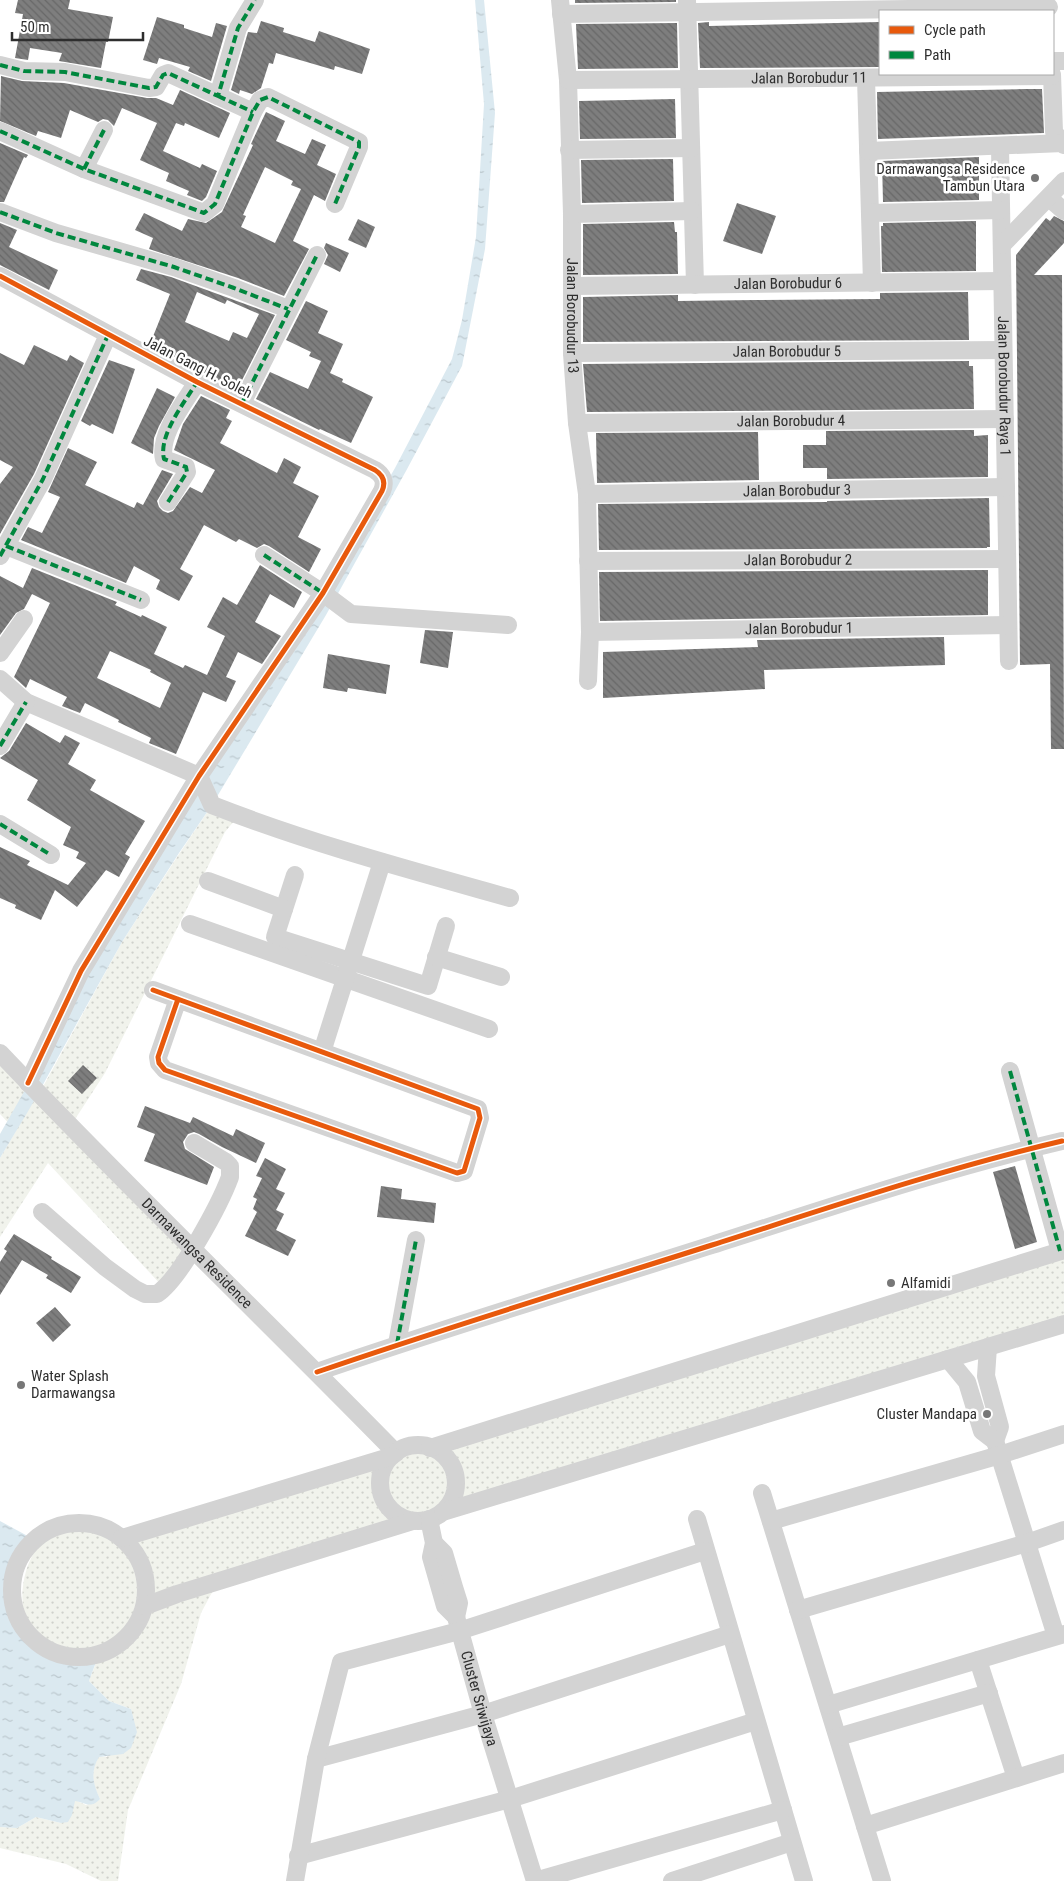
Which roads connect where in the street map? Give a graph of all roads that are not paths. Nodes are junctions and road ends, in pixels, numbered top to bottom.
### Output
1 (255, 0) edge
2 (687, 6) edge
3 (1049, 6) edge
4 (560, 7) edge
5 (0, 65) edge
6 (936, 75) edge
7 (1053, 75) edge
8 (866, 78) junction
9 (689, 79) junction
10 (568, 80) junction
11 (218, 96) junction
12 (253, 112) junction
13 (104, 130) dead end
14 (0, 131) edge
15 (1061, 138) edge
16 (1000, 147) junction
17 (691, 148) junction
18 (569, 150) junction
19 (868, 151) junction
20 (84, 169) junction
21 (1064, 182) edge
22 (1049, 198) junction
23 (335, 204) dead end
24 (1001, 210) junction
25 (692, 211) junction
26 (1064, 211) edge
27 (0, 212) edge
28 (870, 213) junction
29 (572, 214) junction
30 (1002, 245) junction
31 (317, 255) dead end
32 (0, 276) edge
33 (1002, 281) junction
34 (872, 283) junction
35 (694, 285) junction
36 (573, 286) junction
37 (288, 309) junction
38 (108, 335) junction
39 (1003, 350) junction
40 (572, 353) junction
41 (197, 382) junction
42 (242, 403) junction
43 (1004, 419) junction
44 (577, 423) junction
45 (1006, 487) junction
46 (587, 494) junction
47 (168, 502) dead end
48 (3, 551) edge
49 (264, 555) dead end
50 (1007, 559) junction
51 (588, 561) junction
52 (323, 593) junction
53 (141, 600) dead end
54 (24, 619) dead end
55 (508, 625) dead end
56 (1008, 625) junction
57 (590, 632) junction
58 (0, 653) edge
59 (1009, 661) dead end
60 (0, 679) edge
61 (588, 681) dead end
62 (26, 702) junction
63 (0, 746) edge
64 (199, 776) junction
65 (0, 824) edge
66 (52, 855) dead end
67 (382, 862) junction
68 (295, 875) dead end
69 (208, 881) dead end
70 (510, 898) dead end
71 (284, 909) junction
72 (190, 924) dead end
73 (446, 926) dead end
74 (436, 957) junction
75 (348, 970) junction
76 (502, 977) dead end
77 (153, 990) dead end
78 (178, 999) junction
79 (489, 1029) dead end
80 (322, 1052) junction
81 (0, 1053) edge
82 (1010, 1071) dead end
83 (28, 1083) junction
84 (1062, 1141) dead end
85 (194, 1143) dead end
86 (1031, 1148) junction
87 (42, 1212) dead end
88 (416, 1240) dead end
89 (192, 1251) junction
90 (1062, 1251) edge
91 (1064, 1324) edge
92 (397, 1344) junction
93 (988, 1347) junction
94 (948, 1359) junction
95 (317, 1372) junction
96 (986, 1376) junction
97 (967, 1382) junction
98 (1064, 1434) edge
99 (430, 1448) junction
100 (998, 1448) junction
101 (394, 1455) junction
102 (762, 1493) dead end
103 (428, 1517) junction
104 (697, 1519) dead end
105 (771, 1521) junction
106 (1064, 1530) edge
107 (122, 1538) junction
108 (1027, 1542) junction
109 (705, 1551) junction
110 (145, 1606) junction
111 (798, 1610) junction
112 (457, 1624) junction
113 (730, 1634) junction
114 (1060, 1635) edge
115 (978, 1660) junction
116 (989, 1694) junction
117 (828, 1705) junction
118 (483, 1714) junction
119 (756, 1721) junction
120 (838, 1738) junction
121 (316, 1759) junction
122 (1064, 1763) edge
123 (1016, 1778) junction
124 (510, 1798) junction
125 (783, 1810) junction
126 (865, 1826) junction
127 (792, 1842) junction
128 (298, 1856) junction
129 (295, 1881) edge
130 (535, 1881) edge
131 (672, 1881) edge
132 (804, 1881) edge
133 (882, 1881) edge

1 - 11 street
2 - 3 street
2 - 4 street
2 - 9 street
4 - 10 street, Jalan Borobudur 13
5 - 11 street
6 - 8 street, Jalan Borobudur 11
7 - 15 street
8 - 9 street, Jalan Borobudur 11
8 - 19 street
9 - 10 street, Jalan Borobudur 11
9 - 17 street
10 - 18 street, Jalan Borobudur 13
11 - 12 street
12 - 20 street
12 - 23 street
13 - 20 street
14 - 20 street
15 - 16 street
16 - 19 street
16 - 24 street, Jalan Borobudur Raya 1
17 - 18 street
17 - 25 street
18 - 29 street, Jalan Borobudur 13
19 - 28 street
21 - 22 street
22 - 26 street
22 - 30 street
24 - 28 street
24 - 30 street, Jalan Borobudur Raya 1
25 - 29 street
25 - 35 street
27 - 37 street
28 - 34 street
29 - 36 street, Jalan Borobudur 13
30 - 33 street, Jalan Borobudur Raya 1
31 - 37 street
32 - 38 street, Jalan Gang H. Soleh
33 - 34 street, Jalan Borobudur 6
33 - 39 street, Jalan Borobudur Raya 1
34 - 35 street, Jalan Borobudur 6
35 - 36 street, Jalan Borobudur 6
36 - 40 street, Jalan Borobudur 13
37 - 42 street
38 - 41 street, Jalan Gang H. Soleh
38 - 48 street
39 - 40 street, Jalan Borobudur 5
39 - 43 street, Jalan Borobudur Raya 1
40 - 44 street, Jalan Borobudur 13
41 - 42 street, Jalan Gang H. Soleh
41 - 47 street
42 - 52 street, Jalan Gang H. Soleh
43 - 44 street, Jalan Borobudur 4
43 - 45 street, Jalan Borobudur Raya 1
44 - 46 street, Jalan Borobudur 13
45 - 46 street, Jalan Borobudur 3
45 - 50 street, Jalan Borobudur Raya 1
46 - 51 street, Jalan Borobudur 13
48 - 53 street
49 - 52 street
50 - 51 street, Jalan Borobudur 2
50 - 56 street, Jalan Borobudur Raya 1
51 - 57 street, Jalan Borobudur 13
52 - 55 street
52 - 64 street
54 - 58 street
56 - 57 street, Jalan Borobudur 1
56 - 59 street, Jalan Borobudur Raya 1
57 - 61 street, Jalan Borobudur 13
60 - 62 street
62 - 63 street
62 - 64 street
64 - 67 street
64 - 83 street
65 - 66 street
67 - 70 street
67 - 75 street
68 - 71 street
69 - 71 street
71 - 75 street
72 - 75 street
73 - 74 street
74 - 75 street
74 - 76 street
75 - 79 street
75 - 80 street
77 - 78 street
78 - 80 street
78 - 80 street
81 - 83 street, Darmawangsa Residence
82 - 86 street
83 - 89 street, Darmawangsa Residence
84 - 86 street
85 - 89 street
86 - 90 street
86 - 92 street
87 - 89 street
88 - 92 street
89 - 95 street, Darmawangsa Residence
90 - 99 street
91 - 93 street
92 - 95 street
93 - 94 street
93 - 96 street
94 - 97 street
94 - 103 street
95 - 101 street, Darmawangsa Residence
96 - 97 street
96 - 100 street
97 - 100 street
98 - 100 street
99 - 101 street
99 - 103 street
100 - 105 street
100 - 108 street
101 - 103 street
101 - 107 street
102 - 105 street
103 - 110 street
103 - 112 street, Cluster Sriwijaya
104 - 109 street
105 - 111 street
106 - 108 street
107 - 110 street
107 - 110 street
108 - 111 street
108 - 114 street
109 - 112 street
109 - 113 street
111 - 117 street
112 - 118 street, Cluster Sriwijaya
112 - 121 street
113 - 118 street
113 - 119 street
114 - 115 street
115 - 116 street
115 - 117 street
116 - 120 street
116 - 123 street
117 - 120 street
118 - 121 street
118 - 124 street, Cluster Sriwijaya
119 - 124 street
119 - 125 street
120 - 126 street
121 - 128 street
122 - 123 street
123 - 126 street
124 - 128 street
124 - 130 street, Cluster Sriwijaya
125 - 127 street
125 - 130 street
126 - 133 street
127 - 131 street
127 - 132 street
128 - 129 street

